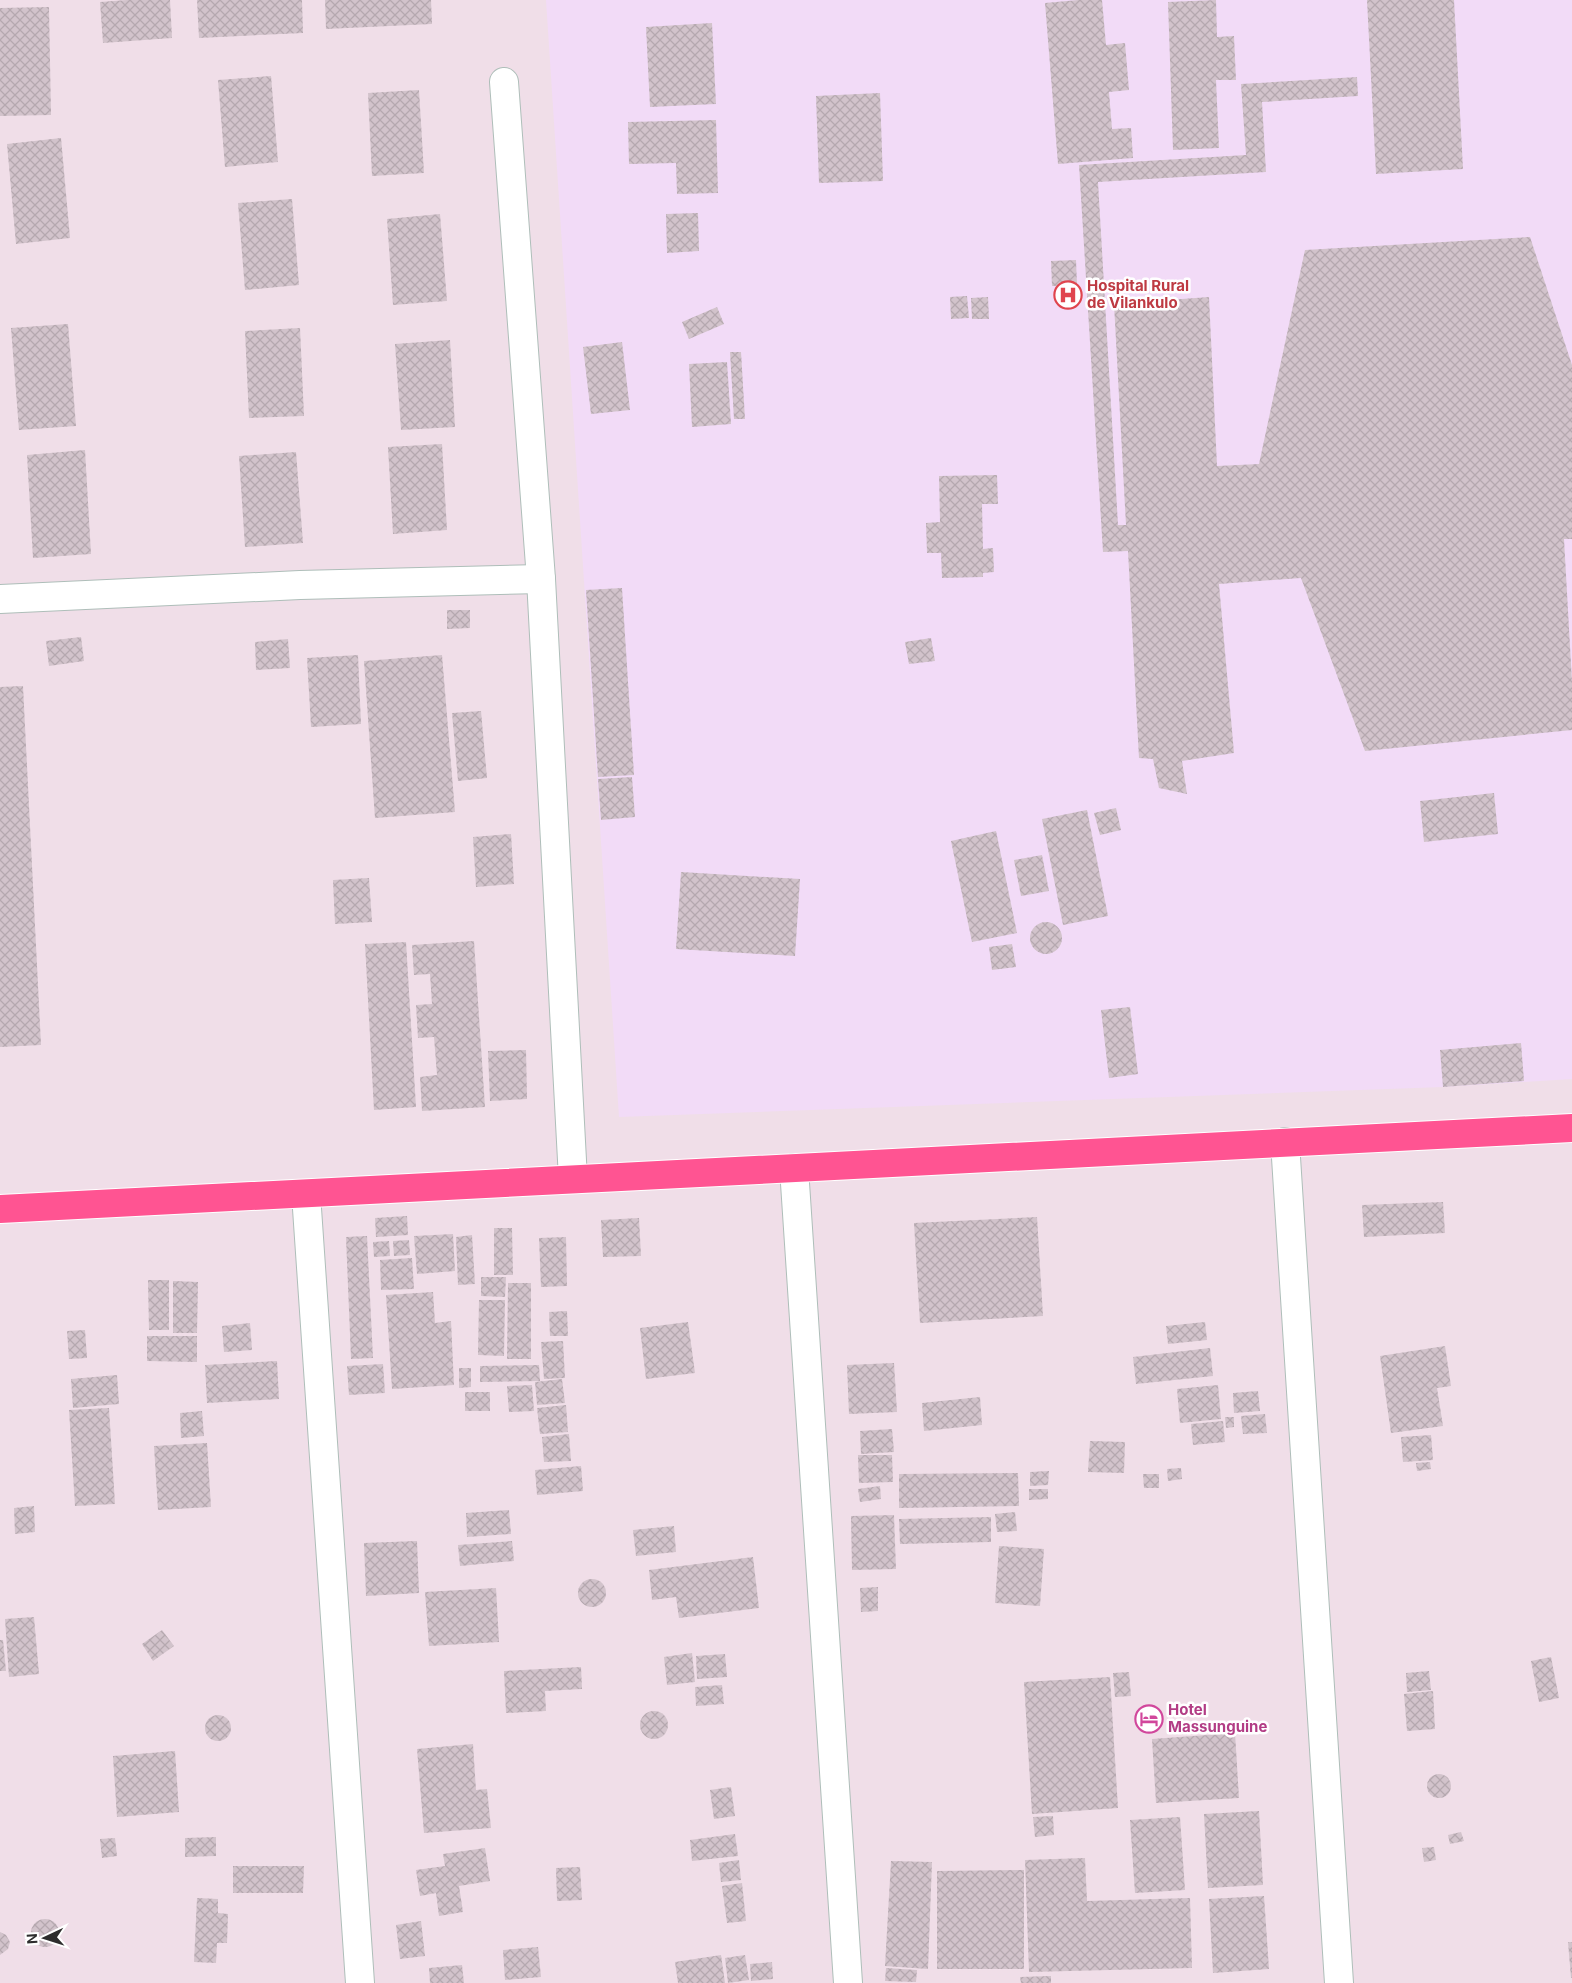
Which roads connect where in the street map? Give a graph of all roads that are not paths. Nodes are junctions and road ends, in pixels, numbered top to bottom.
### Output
1 (504, 82) dead end
2 (541, 579) junction
3 (0, 599) edge
4 (1572, 1128) edge
5 (1285, 1142) junction
6 (794, 1168) junction
7 (572, 1179) junction
8 (306, 1194) junction
9 (0, 1209) edge
10 (360, 1983) edge
11 (848, 1983) edge
12 (1339, 1983) edge

1 - 2 street
2 - 3 street
2 - 7 street
4 - 5 main road
5 - 6 main road
5 - 12 street
6 - 7 main road
6 - 11 street
7 - 8 main road
8 - 9 main road
8 - 10 street

